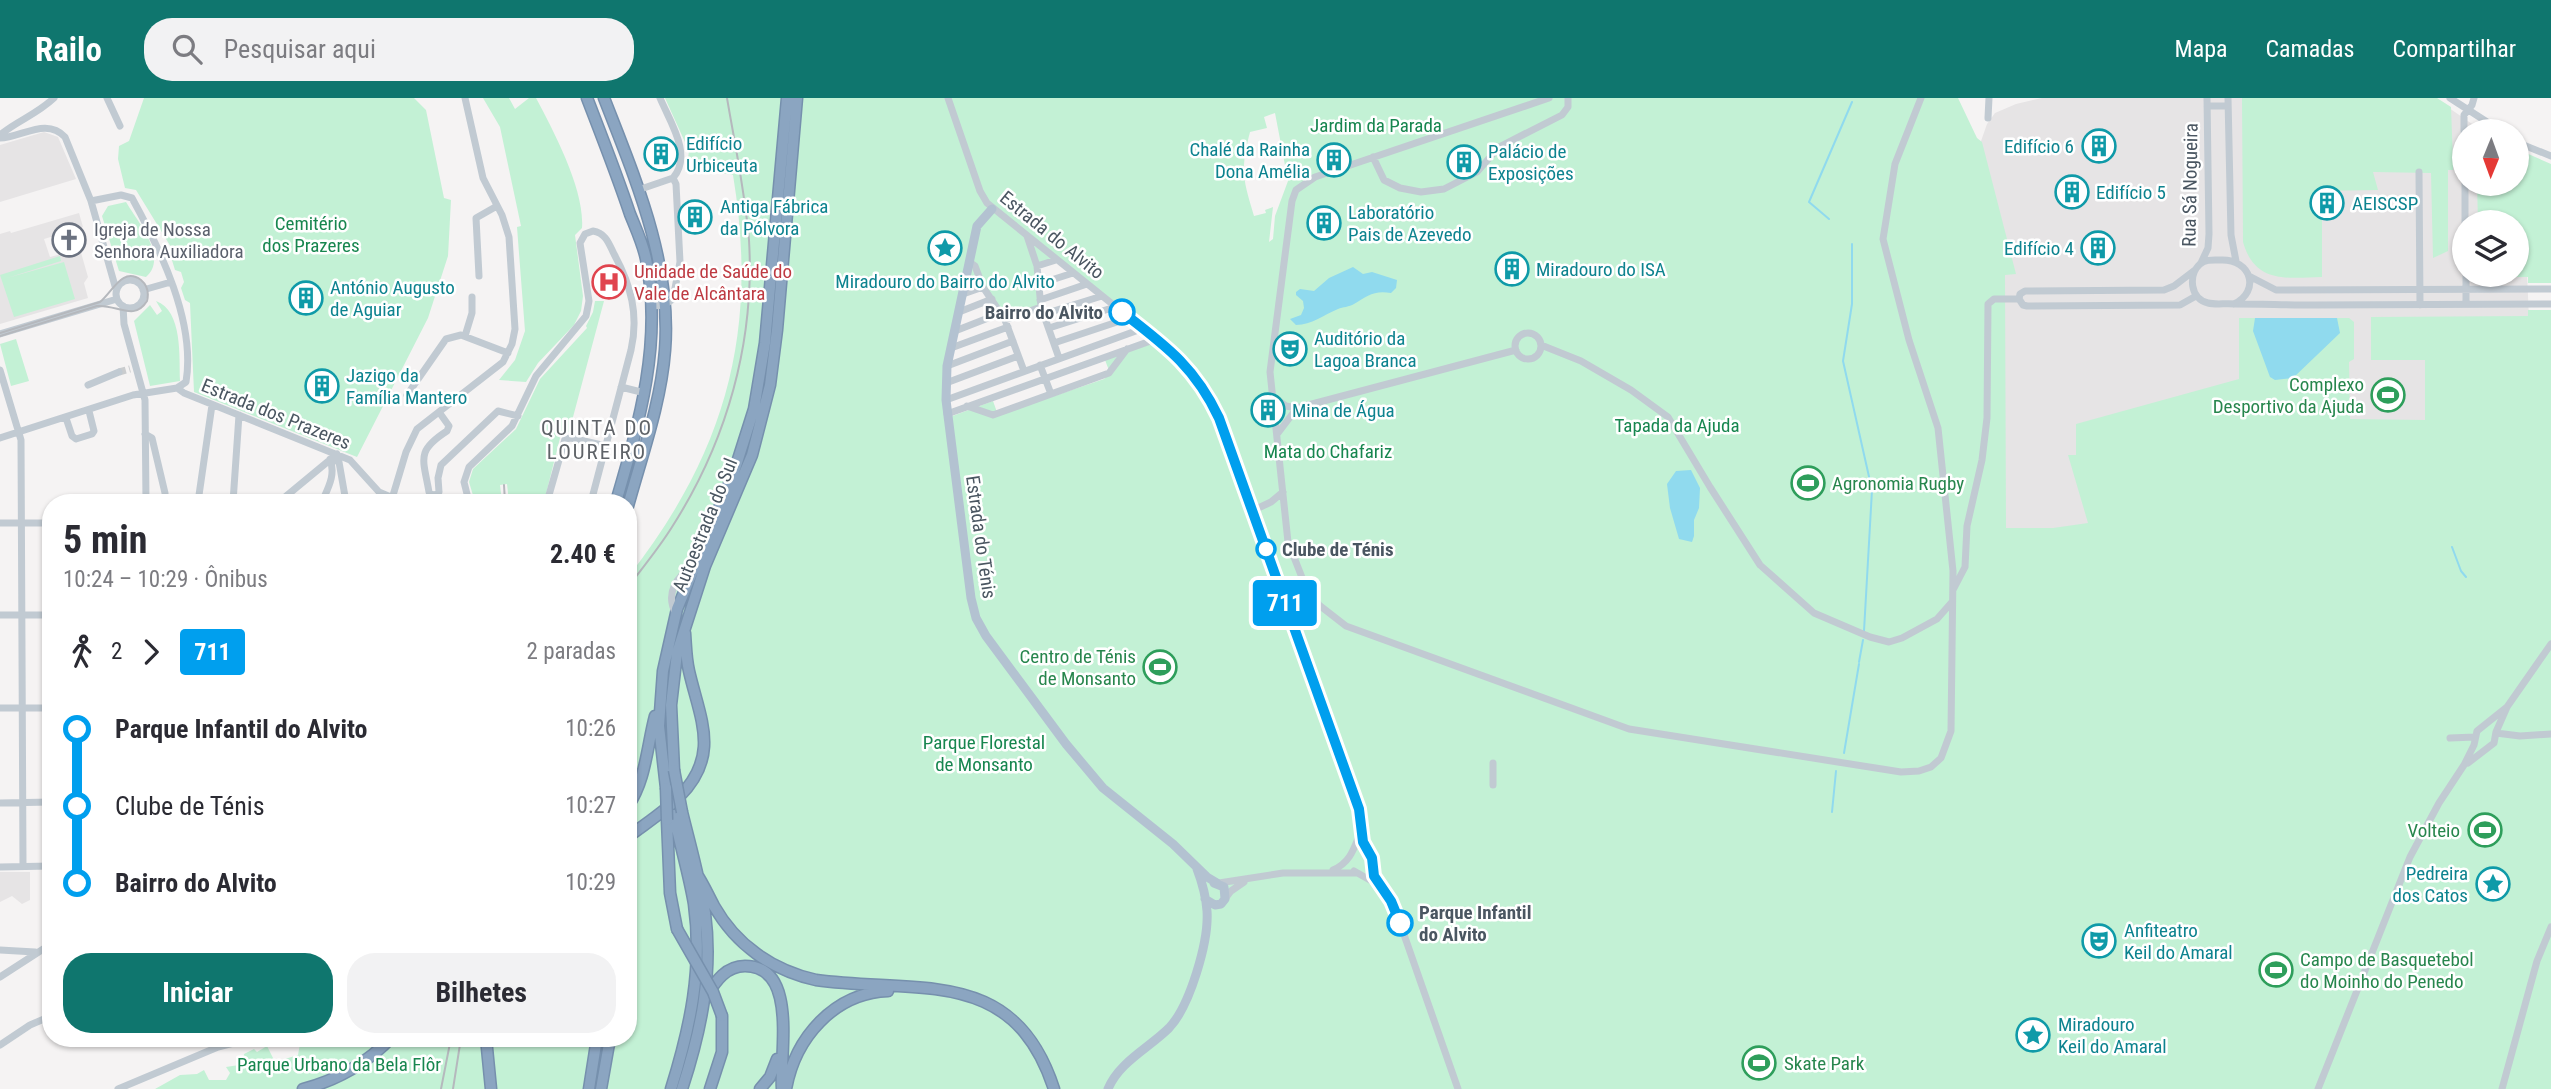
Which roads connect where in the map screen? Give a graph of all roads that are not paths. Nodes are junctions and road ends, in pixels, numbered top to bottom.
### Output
1 (54, 98) edge
2 (107, 98) edge
3 (465, 98) edge
4 (587, 98) edge
5 (604, 98) edge
6 (660, 98) edge
7 (787, 98) edge
8 (797, 98) edge
9 (948, 98) edge
10 (1549, 98) edge
11 (1568, 98) edge
12 (1921, 98) edge
13 (1989, 98) edge
14 (2450, 98) edge
15 (2474, 98) edge
16 (2207, 102) edge
17 (2228, 102) edge
18 (2469, 110) junction
19 (612, 118) junction
20 (1988, 118) dead end
21 (2464, 119) edge
22 (2483, 119) edge
23 (597, 124) junction
24 (120, 126) dead end
25 (0, 136) edge
26 (2529, 147) edge
27 (2551, 156) edge
28 (1373, 157) junction
29 (2419, 173) dead end
30 (673, 178) junction
31 (638, 190) junction
32 (91, 201) junction
33 (497, 206) junction
34 (992, 209) junction
35 (1027, 236) junction
36 (1056, 260) junction
37 (2236, 261) junction
38 (969, 262) junction
39 (1037, 266) junction
40 (2198, 267) junction
41 (1073, 273) junction
42 (479, 276) dead end
43 (2249, 276) junction
44 (171, 282) junction
45 (1038, 284) junction
46 (1087, 284) junction
47 (983, 287) junction
48 (117, 289) junction
49 (2420, 289) junction
50 (2466, 289) junction
51 (2551, 289) edge
52 (144, 290) junction
53 (963, 294) junction
54 (1102, 296) junction
55 (2196, 296) junction
56 (472, 297) dead end
57 (117, 299) junction
58 (992, 299) junction
59 (2019, 299) junction
60 (2234, 304) junction
61 (2420, 304) junction
62 (2466, 304) junction
63 (2551, 304) edge
64 (664, 305) junction
65 (122, 306) junction
66 (652, 306) junction
67 (1042, 307) junction
68 (1115, 307) junction
69 (959, 312) junction
70 (1129, 318) junction
71 (1005, 320) junction
72 (1049, 328) junction
73 (1144, 328) junction
74 (955, 331) junction
75 (0, 334) edge
76 (465, 336) junction
77 (1156, 339) junction
78 (1013, 341) junction
79 (1054, 343) junction
80 (1541, 345) junction
81 (951, 348) junction
82 (1128, 349) junction
83 (1516, 350) junction
84 (508, 353) junction
85 (1018, 356) junction
86 (1059, 358) junction
87 (1040, 365) junction
88 (947, 366) junction
89 (0, 370) edge
90 (1024, 371) junction
91 (120, 372) tunnel mouth
92 (1045, 378) junction
93 (946, 383) junction
94 (88, 385) dead end
95 (621, 387) junction
96 (177, 388) junction
97 (645, 393) junction
98 (143, 394) junction
99 (1051, 394) junction
100 (407, 395) dead end
101 (1274, 398) junction
102 (946, 400) junction
103 (212, 405) junction
104 (967, 406) junction
105 (1297, 408) junction
106 (89, 411) junction
107 (439, 412) junction
108 (239, 415) junction
109 (518, 416) junction
110 (66, 418) junction
111 (947, 418) junction
112 (20, 432) junction
113 (1278, 433) junction
114 (145, 434) junction
115 (0, 438) edge
116 (606, 446) junction
117 (333, 457) junction
118 (1283, 492) junction
119 (146, 494) edge
120 (165, 494) edge
121 (199, 494) edge
122 (234, 494) edge
123 (289, 494) edge
124 (325, 494) edge
125 (345, 494) edge
126 (382, 494) edge
127 (394, 494) edge
128 (432, 494) edge
129 (436, 494) edge
130 (468, 494) edge
131 (549, 494) edge
132 (593, 494) edge
133 (618, 494) edge
134 (631, 494) edge
135 (1271, 502) junction
136 (1252, 511) junction
137 (1284, 511) junction
138 (0, 523) edge
139 (21, 523) junction
140 (42, 523) edge
141 (1953, 590) junction
142 (1952, 602) junction
143 (0, 615) edge
144 (22, 615) junction
145 (42, 615) edge
146 (1937, 619) junction
147 (684, 628) junction
148 (1952, 632) junction
149 (2551, 644) edge
150 (659, 700) junction
151 (0, 708) edge
152 (22, 708) junction
153 (42, 708) edge
154 (2505, 710) junction
155 (2481, 727) junction
156 (2496, 732) junction
157 (2551, 734) edge
158 (2520, 736) junction
159 (2450, 738) dead end
160 (2476, 739) junction
161 (2490, 746) junction
162 (1493, 763) dead end
163 (2464, 765) junction
164 (1493, 785) dead end
165 (637, 789) edge
166 (42, 802) edge
167 (0, 803) edge
168 (23, 803) junction
169 (674, 816) junction
170 (637, 830) edge
171 (1361, 831) junction
172 (1368, 853) junction
173 (1351, 856) junction
174 (1194, 865) junction
175 (1372, 865) junction
176 (23, 866) junction
177 (42, 866) edge
178 (0, 867) edge
179 (1325, 872) junction
180 (696, 873) junction
181 (1358, 873) junction
182 (1251, 878) junction
183 (1218, 883) junction
184 (1380, 886) junction
185 (1204, 896) junction
186 (1223, 901) junction
187 (2551, 928) edge
188 (1206, 930) junction
189 (42, 949) edge
190 (0, 950) edge
191 (36, 952) junction
192 (702, 963) junction
193 (0, 977) edge
194 (705, 999) junction
195 (987, 1004) junction
196 (42, 1020) edge
197 (0, 1045) edge
198 (781, 1046) junction
199 (216, 1047) edge
200 (381, 1047) edge
201 (487, 1047) edge
202 (596, 1047) edge
203 (608, 1047) edge
204 (118, 1089) edge
205 (303, 1089) edge
206 (491, 1089) edge
207 (589, 1089) edge
208 (601, 1089) edge
209 (671, 1089) edge
210 (682, 1089) edge
211 (710, 1089) edge
212 (760, 1089) edge
213 (784, 1089) edge
214 (1055, 1089) edge
215 (1108, 1089) edge
216 (1458, 1089) edge
217 (2318, 1089) edge
218 (2502, 1089) edge

1 - 25 street
2 - 24 street
3 - 33 street
4 - 23 highway
5 - 19 highway
6 - 30 street
7 - 150 highway, Autoestrada do Sul
8 - 147 highway, Autoestrada do Sul
9 - 34 street, Estrada do Alvito
10 - 28 street
11 - 28 street
12 - 141 street
13 - 20 street
14 - 18 street
15 - 18 street
16 - 17 street, Rua Sá Nogueira
16 - 40 street, Rua Sá Nogueira
17 - 37 street, Rua Sá Nogueira
18 - 21 street
18 - 22 street
19 - 23 highway
19 - 31 highway
23 - 66 highway
25 - 32 street
26 - 27 street
28 - 101 street
29 - 49 street
30 - 31 street
30 - 64 street
31 - 64 highway
32 - 44 street
32 - 48 street
33 - 42 street
33 - 84 street
34 - 35 street, Estrada do Alvito
34 - 38 main road, Estrada do Ténis
35 - 36 street, Estrada do Alvito
35 - 39 street
36 - 39 street
36 - 41 street, Estrada do Alvito
37 - 40 street
37 - 43 street
38 - 47 street
38 - 53 main road, Estrada do Ténis
39 - 45 street
40 - 55 street
40 - 59 street
41 - 45 street
41 - 46 street, Estrada do Alvito
43 - 49 street
43 - 60 street
44 - 52 street
44 - 96 street
45 - 67 street
46 - 54 street, Estrada do Alvito
46 - 67 street
47 - 53 street
47 - 58 street
48 - 52 street
48 - 57 street
49 - 50 street
49 - 61 street
50 - 51 street
50 - 62 street
52 - 65 street
53 - 69 main road, Estrada do Ténis
54 - 67 street
54 - 68 street, Estrada do Alvito
55 - 59 street
55 - 60 street
56 - 76 street
57 - 65 street
57 - 75 street
58 - 69 street
58 - 71 street
59 - 141 street
60 - 61 street
61 - 62 street
62 - 63 street
64 - 66 street
64 - 134 highway
65 - 98 street
66 - 97 highway
67 - 71 street
67 - 72 street
68 - 70 street, Estrada do Alvito
68 - 72 street
69 - 74 main road, Estrada do Ténis
70 - 73 street, Estrada do Alvito
70 - 79 street
71 - 74 street
71 - 78 street
71 - 81 street
72 - 79 street
73 - 77 street, Estrada do Alvito
73 - 86 street
74 - 81 main road, Estrada do Ténis
76 - 84 street
76 - 100 street
77 - 82 street
77 - 136 street, Estrada do Alvito
78 - 85 street
78 - 88 street
79 - 86 street
80 - 83 street
80 - 83 street
80 - 146 street
81 - 88 main road, Estrada do Ténis
82 - 92 street
82 - 99 street
83 - 105 street
84 - 107 street
85 - 90 street
85 - 93 street
86 - 87 street
87 - 90 street
87 - 92 street
88 - 93 main road, Estrada do Ténis
89 - 112 street
90 - 102 street
91 - 94 street
92 - 99 street
92 - 104 street
93 - 102 main road, Estrada do Ténis
95 - 97 street
95 - 109 street
95 - 116 street
96 - 98 street
96 - 103 street, Estrada dos Prazeres
97 - 133 highway
98 - 106 street
98 - 114 street
99 - 104 street
101 - 105 street
101 - 113 street
102 - 111 main road, Estrada do Ténis
103 - 108 street, Estrada dos Prazeres
103 - 121 street
104 - 111 street
105 - 113 street
106 - 110 street
106 - 110 street
107 - 127 street
107 - 128 street
108 - 117 street, Estrada dos Prazeres
108 - 122 street
109 - 129 street
109 - 130 street
110 - 112 street
111 - 174 main road, Estrada do Ténis
112 - 115 street
112 - 139 street
113 - 118 street
114 - 119 street
114 - 120 street
116 - 131 street
116 - 132 street
117 - 123 street
117 - 124 street
117 - 125 street
117 - 126 street, Estrada dos Prazeres
118 - 135 street
118 - 137 street
135 - 136 street
135 - 137 street
136 - 171 street, Estrada do Alvito
137 - 148 street
138 - 139 street
139 - 140 street
139 - 144 street
141 - 142 street
142 - 146 street
142 - 148 street
143 - 144 street
144 - 145 street
144 - 152 street
146 - 148 street
147 - 169 highway, Autoestrada do Sul, bridge
147 - 170 highway
149 - 154 street
150 - 165 highway
150 - 169 highway, Autoestrada do Sul, bridge
151 - 152 street
152 - 153 street
152 - 168 street
154 - 155 street
154 - 156 street
154 - 158 street
155 - 156 street
155 - 160 street
156 - 158 street
156 - 161 street
157 - 158 street
158 - 161 street
159 - 160 street
160 - 161 street
160 - 163 street
161 - 163 street
162 - 164 street
163 - 217 street
166 - 168 street
167 - 168 street
168 - 176 street
169 - 180 highway, Autoestrada do Sul
169 - 192 highway, Autoestrada do Sul
169 - 211 highway, bridge
171 - 172 street, Estrada do Alvito
171 - 173 street
172 - 173 street
172 - 175 street, Estrada do Alvito
173 - 179 street
173 - 181 street
174 - 183 main road, Estrada do Ténis
174 - 185 main road, Estrada do Ténis
175 - 181 street
175 - 184 street, Estrada do Alvito
176 - 177 street
176 - 178 street
179 - 181 street
179 - 182 street
180 - 192 highway, Autoestrada do Sul
180 - 195 highway
181 - 184 street, Estrada do Alvito
182 - 183 street
182 - 186 street
183 - 185 main road
183 - 186 main road
184 - 216 street, Estrada do Alvito
185 - 186 main road
185 - 188 main road, Estrada do Ténis
186 - 188 main road
187 - 218 street
188 - 215 main road
189 - 191 street
190 - 191 street
191 - 193 street
192 - 194 highway
192 - 209 highway
194 - 198 highway
194 - 210 highway
195 - 213 highway
195 - 214 highway
196 - 197 street
198 - 212 highway
198 - 213 highway
199 - 204 street
200 - 205 highway
201 - 206 highway
202 - 207 highway
203 - 208 highway

